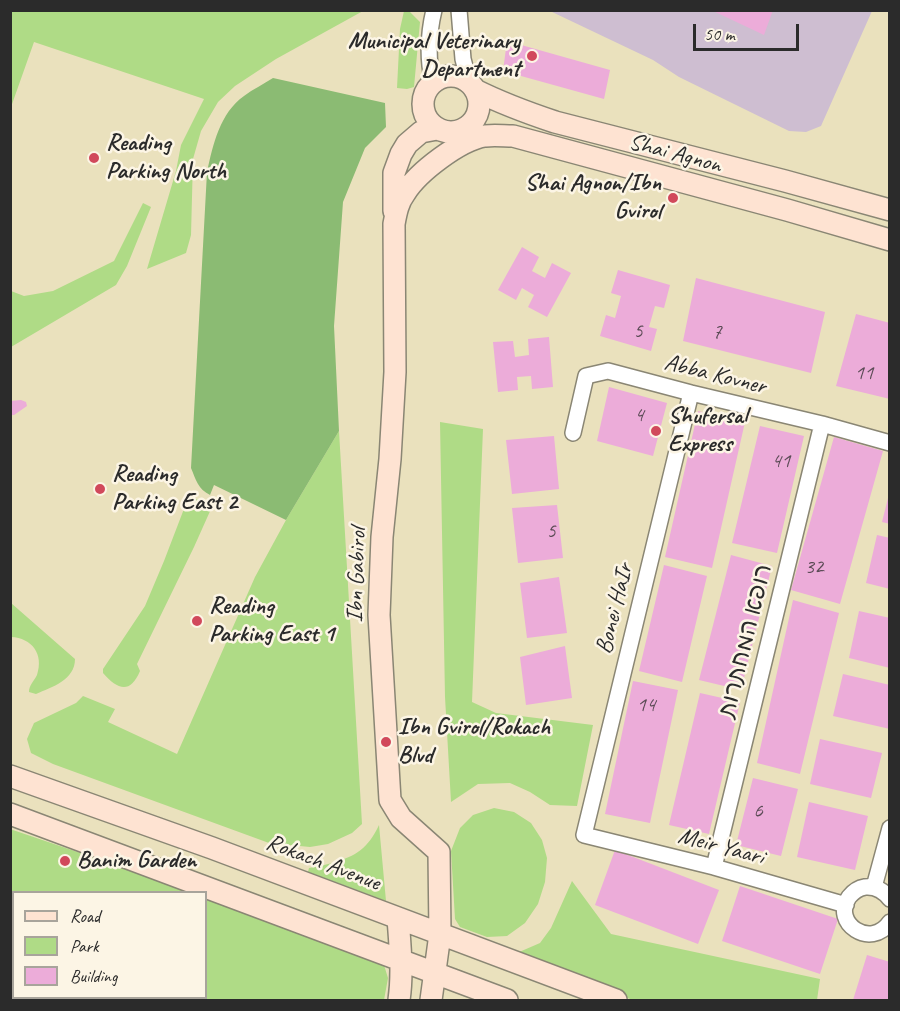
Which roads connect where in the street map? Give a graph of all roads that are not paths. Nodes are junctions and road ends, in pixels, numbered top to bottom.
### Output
1 (434, 10) edge
2 (459, 10) edge
3 (433, 82) junction
4 (472, 86) junction
5 (470, 125) junction
6 (437, 129) junction
7 (449, 153) joint
8 (651, 174) junction
9 (890, 210) edge
10 (394, 224) junction
11 (890, 240) edge
12 (691, 393) junction
13 (822, 424) junction
14 (573, 433) dead end
15 (890, 443) edge
16 (10, 776) edge
17 (10, 814) edge
18 (890, 828) edge
19 (584, 835) joint
20 (714, 867) junction
21 (874, 887) junction
22 (890, 899) edge
23 (846, 904) junction
24 (398, 918) junction
25 (890, 922) edge
26 (440, 934) junction
27 (401, 962) junction
28 (435, 974) junction
29 (399, 1000) edge
30 (431, 1000) edge
31 (507, 1000) edge
32 (616, 1000) edge

1 - 3 street
2 - 4 street
3 - 4 main road
3 - 6 main road
4 - 5 main road
4 - 9 main road, Shai Agnon
5 - 6 main road
5 - 8 main road
6 - 10 main road
7 - 8 main road, Shai Agnon
7 - 10 main road, Ibn Gabirol
8 - 11 main road, Shai Agnon
10 - 26 main road, Ibn Gabirol
12 - 13 street, Abba Kovner
12 - 14 street, Abba Kovner
12 - 19 street, Bonei HaIr
13 - 15 street, Abba Kovner
13 - 20 street, רופא המחתרות
16 - 24 main road, Rokach Avenue
17 - 27 main road
18 - 21 street
19 - 20 street, Meir Yaari
20 - 23 street, Meir Yaari
21 - 22 street
21 - 23 street
23 - 25 street
24 - 26 main road, Rokach Avenue
24 - 27 main road
26 - 28 main road, Ibn Gabirol
26 - 32 main road, Rokach Avenue
27 - 28 main road
27 - 29 main road
28 - 30 main road, Ibn Gabirol
28 - 31 main road

